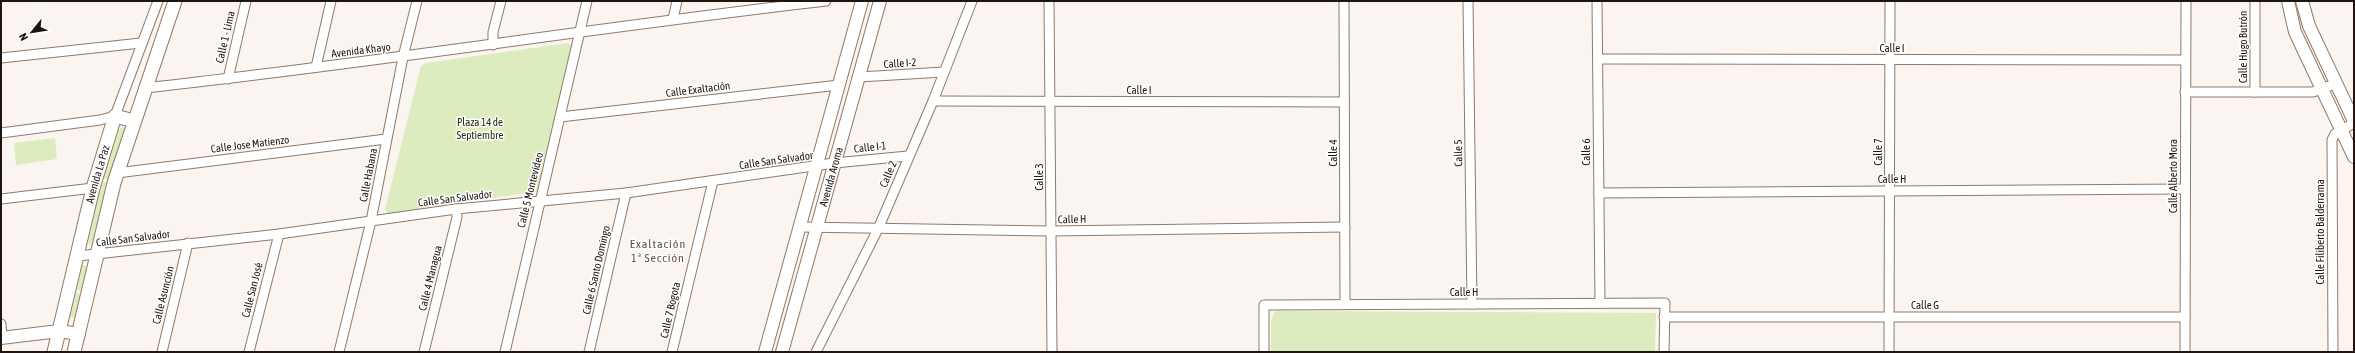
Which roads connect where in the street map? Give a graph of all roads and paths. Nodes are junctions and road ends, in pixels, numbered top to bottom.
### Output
1 (158, 1) edge
2 (175, 1) edge
3 (246, 1) edge
4 (331, 1) edge
5 (417, 1) edge
6 (501, 1) edge
7 (587, 1) edge
8 (677, 1) edge
9 (826, 1) edge
10 (862, 1) edge
11 (880, 1) edge
12 (972, 1) edge
13 (1049, 1) edge
14 (1344, 1) edge
15 (1468, 1) edge
16 (1597, 1) edge
17 (1890, 1) edge
18 (2186, 1) edge
19 (2255, 1) edge
20 (2288, 1) edge
21 (2302, 1) edge
22 (763, 5) edge
23 (673, 19) junction
24 (579, 33) junction
25 (141, 43) junction
26 (493, 45) junction
27 (403, 57) junction
28 (1, 58) edge
29 (1598, 59) junction
30 (1890, 60) junction
31 (2185, 60) junction
32 (316, 67) junction
33 (944, 72) junction
34 (858, 77) junction
35 (228, 79) junction
36 (2335, 84) junction
37 (839, 85) junction
38 (145, 88) junction
39 (2322, 90) junction
40 (2185, 92) junction
41 (2255, 92) junction
42 (933, 102) junction
43 (1050, 102) junction
44 (1344, 102) junction
45 (115, 116) junction
46 (560, 117) junction
47 (134, 121) junction
48 (2354, 122) edge
49 (2341, 130) junction
50 (1, 133) edge
51 (386, 140) junction
52 (908, 156) junction
53 (2354, 157) edge
54 (834, 163) junction
55 (816, 167) junction
56 (117, 173) junction
57 (713, 181) junction
58 (93, 188) junction
59 (2185, 189) junction
60 (1890, 191) junction
61 (626, 193) junction
62 (1599, 193) junction
63 (1, 199) edge
64 (540, 200) junction
65 (456, 209) junction
66 (371, 221) junction
67 (800, 227) junction
68 (1345, 227) junction
69 (817, 228) junction
70 (878, 229) junction
71 (1051, 231) junction
72 (279, 234) junction
73 (188, 243) junction
74 (98, 254) junction
75 (78, 256) junction
76 (1600, 303) junction
77 (1345, 304) junction
78 (1472, 304) junction
79 (1664, 317) junction
80 (1889, 317) junction
81 (2185, 317) junction
82 (1, 324) edge
83 (59, 331) junction
84 (78, 334) junction
85 (2, 338) edge
86 (54, 352) edge
87 (74, 352) edge
88 (162, 352) edge
89 (249, 352) edge
90 (340, 352) edge
91 (424, 352) edge
92 (505, 352) edge
93 (589, 352) edge
94 (672, 352) edge
95 (766, 352) edge
96 (782, 352) edge
97 (816, 352) edge
98 (1052, 352) edge
99 (1264, 352) edge
100 (1664, 352) edge
101 (1889, 352) edge
102 (2185, 352) edge
103 (2333, 352) edge

1 - 25 street, Avenida La Paz
2 - 38 main road, Avenida La Paz
3 - 35 street, Calle 1 - Lima
4 - 32 street
5 - 27 street, Calle Habana
6 - 26 street
7 - 24 street, Calle 5 Montevideo
8 - 23 street
9 - 22 street, Avenida Khayo
10 - 37 street, Avenida Aroma
11 - 34 street, Avenida Aroma
12 - 33 street, Calle 2
13 - 43 street, Calle 3
14 - 44 street, Calle 4
15 - 78 street, Calle 5
16 - 29 street, Calle 6
17 - 30 street, Calle 7
18 - 31 street, Calle Alberto Mora
19 - 41 street, Calle Hugo Butrón
20 - 39 street
21 - 36 street
22 - 23 street, Avenida Khayo
23 - 24 street, Avenida Khayo
24 - 26 street, Avenida Khayo
24 - 46 street, Calle 5 Montevideo
25 - 28 street
25 - 45 street, Avenida La Paz
26 - 27 street, Avenida Khayo
27 - 32 street, Avenida Khayo
27 - 51 street, Calle Habana
29 - 30 street, Calle I
29 - 62 street, Calle 6
30 - 31 street, Calle I
30 - 60 street, Calle 7
31 - 40 street, Calle Alberto Mora
32 - 35 street, Avenida Khayo
33 - 34 street, Calle I-2
33 - 42 street, Calle 2
34 - 54 street, Avenida Aroma
35 - 38 street, Avenida Khayo
36 - 39 street
36 - 48 street
37 - 46 street, Calle Exaltación
37 - 55 street, Avenida Aroma
38 - 47 main road, Avenida La Paz
39 - 41 street
39 - 49 street
40 - 41 street
40 - 59 street, Calle Alberto Mora
42 - 43 street, Calle I
42 - 52 street, Calle 2
43 - 44 street, Calle I
43 - 71 street, Calle 3
44 - 68 street, Calle 4
45 - 47 main road
45 - 50 street
45 - 58 main road, Avenida La Paz
46 - 64 street, Calle 5 Montevideo
47 - 56 main road, Avenida La Paz
48 - 49 street
49 - 53 street
49 - 103 street, Calle Filiberto Balderrama
51 - 56 street, Calle Jose Matienzo
51 - 66 street, Calle Habana
52 - 54 street, Calle I-1
52 - 70 street, Calle 2
54 - 55 street, Calle San Salvador
54 - 69 street, Avenida Aroma
55 - 57 street, Calle San Salvador
55 - 67 street, Avenida Aroma
56 - 74 main road, Avenida La Paz
57 - 61 street, Calle San Salvador
57 - 94 street, Calle 7 Bogota
58 - 63 street
58 - 75 main road, Avenida La Paz
59 - 60 street, Calle H
59 - 81 street, Calle Alberto Mora
60 - 62 street, Calle H
60 - 80 street, Calle 7
61 - 64 street, Calle San Salvador
61 - 93 street, Calle 6 Santo Domingo
62 - 76 street, Calle 6
64 - 65 street, Calle San Salvador
64 - 92 street, Calle 5 Montevideo
65 - 66 street, Calle San Salvador
65 - 91 street, Calle 4 Managua
66 - 72 street, Calle San Salvador
66 - 90 street, Calle Habana
67 - 69 street, Calle H
67 - 95 street, Avenida Aroma
68 - 71 street, Calle H
68 - 77 street, Calle 4
69 - 70 street, Calle H
69 - 96 street, Avenida Aroma
70 - 71 street, Calle H
70 - 97 street, Calle 2
71 - 98 street, Calle 3
72 - 73 street, Calle San Salvador
72 - 89 street, Calle San José
73 - 74 street, Calle San Salvador
73 - 88 street, Calle Asunción
74 - 75 street, Calle San Salvador
74 - 84 main road, Avenida La Paz
75 - 83 main road, Avenida La Paz
76 - 78 street, Calle H
76 - 79 street, Calle H
77 - 78 street, Calle H
77 - 99 street, Calle H
79 - 80 street, Calle G
79 - 100 street
80 - 81 street, Calle G
80 - 101 street, Calle 7
81 - 102 street, Calle Alberto Mora
82 - 85 street
83 - 84 street
83 - 85 street
83 - 86 main road, Avenida La Paz
84 - 87 main road, Avenida La Paz

